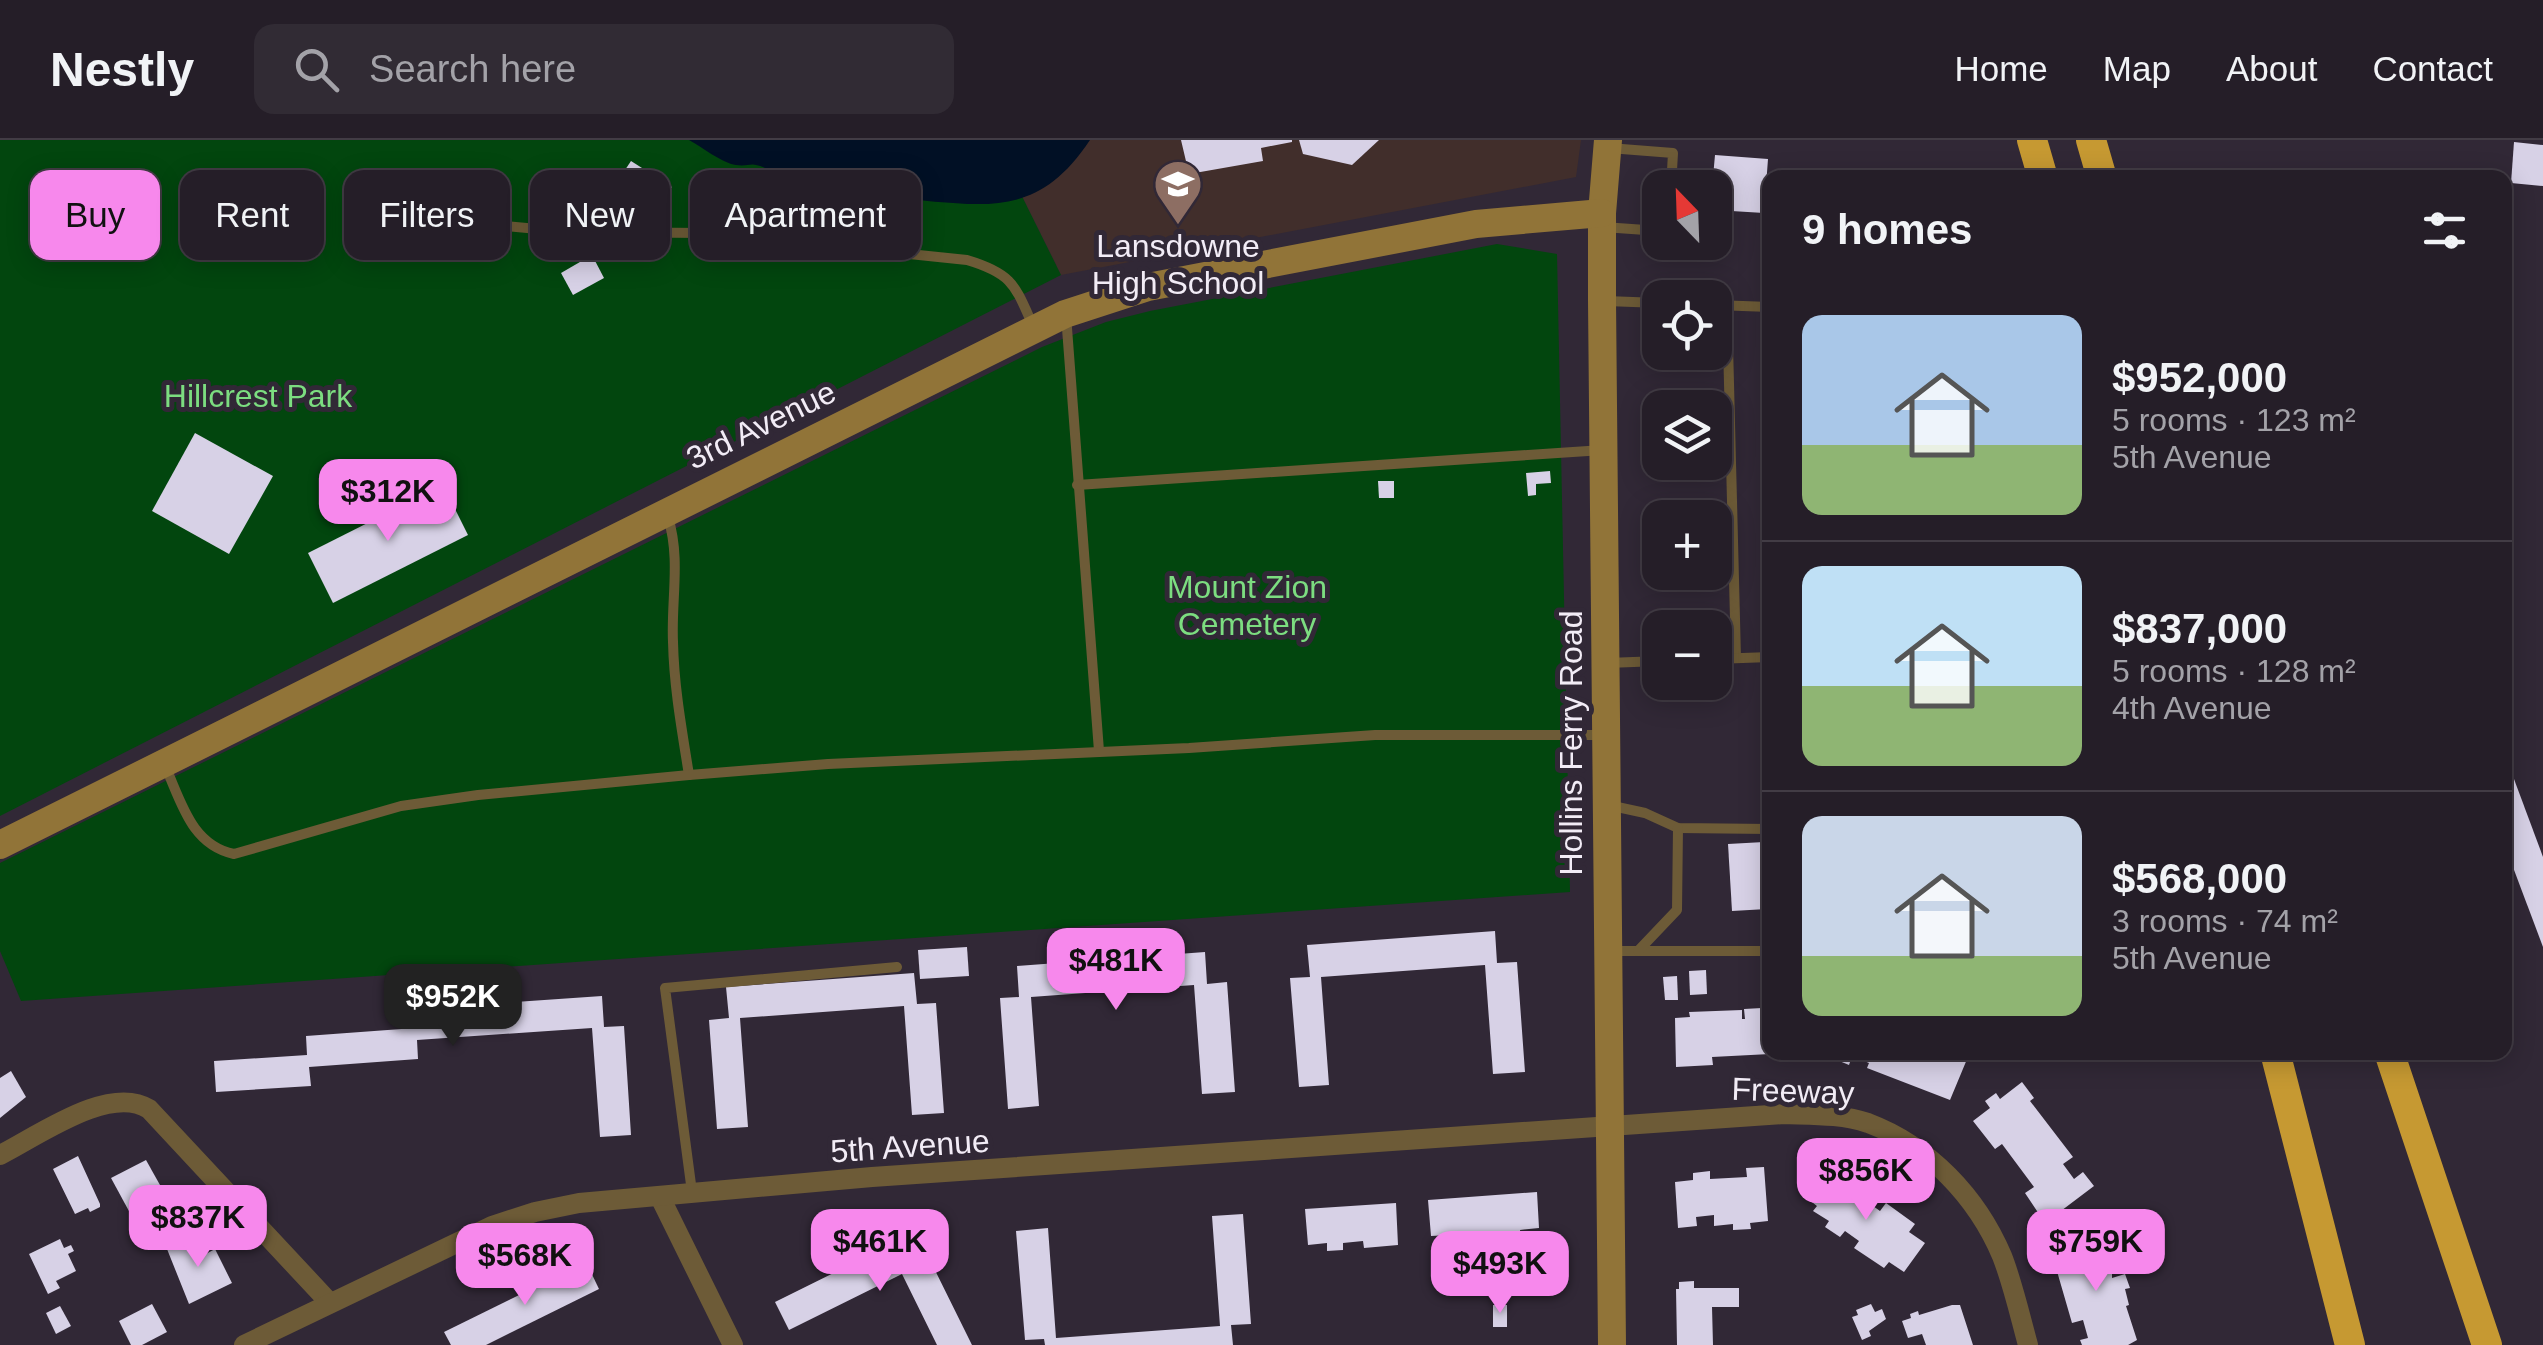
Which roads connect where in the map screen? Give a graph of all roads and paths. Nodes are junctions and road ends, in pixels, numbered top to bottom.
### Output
1 (2032, 140) edge
2 (2091, 140) edge
3 (1608, 144) edge
4 (1671, 170) edge
5 (2041, 170) edge
6 (2100, 170) edge
7 (1602, 220) junction
8 (510, 226) edge
9 (1642, 228) edge
10 (1602, 301) junction
11 (1642, 302) edge
12 (1732, 305) edge
13 (1762, 307) edge
14 (1066, 314) junction
15 (1035, 329) junction
16 (1724, 370) edge
17 (1604, 450) junction
18 (1077, 485) junction
19 (666, 512) junction
20 (1762, 657) edge
21 (1732, 658) edge
22 (1736, 658) junction
23 (1642, 662) edge
24 (1606, 663) junction
25 (1606, 735) junction
26 (1099, 752) junction
27 (164, 763) junction
28 (689, 775) junction
29 (1607, 805) junction
30 (1678, 828) junction
31 (1762, 829) edge
32 (0, 845) edge
33 (1608, 951) junction
34 (1638, 951) junction
35 (1762, 951) edge
36 (896, 966) dead end
37 (2277, 1060) edge
38 (2392, 1060) edge
39 (1609, 1124) junction
40 (0, 1155) edge
41 (692, 1192) junction
42 (660, 1197) junction
43 (329, 1302) junction
44 (244, 1345) edge
45 (732, 1345) edge
46 (1612, 1345) edge
47 (2028, 1345) edge
48 (2350, 1345) edge
49 (2487, 1345) edge

1 - 5 highway
2 - 6 highway
3 - 4 lane
3 - 7 street, Hollins Ferry Road
7 - 9 lane
7 - 10 street, Hollins Ferry Road
7 - 14 street, 3rd Avenue
8 - 15 lane
10 - 11 lane
10 - 17 street, Hollins Ferry Road
12 - 13 lane
14 - 15 street, 3rd Avenue
14 - 18 lane
15 - 19 street, 3rd Avenue
16 - 22 lane
17 - 18 lane
17 - 24 street, Hollins Ferry Road
18 - 26 lane
19 - 27 street, 3rd Avenue
19 - 28 lane
20 - 22 lane
21 - 22 lane
23 - 24 lane
24 - 25 street, Hollins Ferry Road
25 - 26 lane
25 - 29 street, Hollins Ferry Road
26 - 28 lane
27 - 28 lane
27 - 32 street, 3rd Avenue
29 - 30 lane
29 - 33 street, Hollins Ferry Road
30 - 31 lane
30 - 34 lane
33 - 34 lane
33 - 39 street, Hollins Ferry Road
34 - 35 lane
36 - 41 lane
37 - 48 highway
38 - 49 highway
39 - 41 street, 5th Avenue
39 - 46 street, Hollins Ferry Road
39 - 47 street, Freeway
40 - 43 street
41 - 42 street, 5th Avenue
42 - 43 street, 5th Avenue
42 - 45 street
43 - 44 street, 5th Avenue

